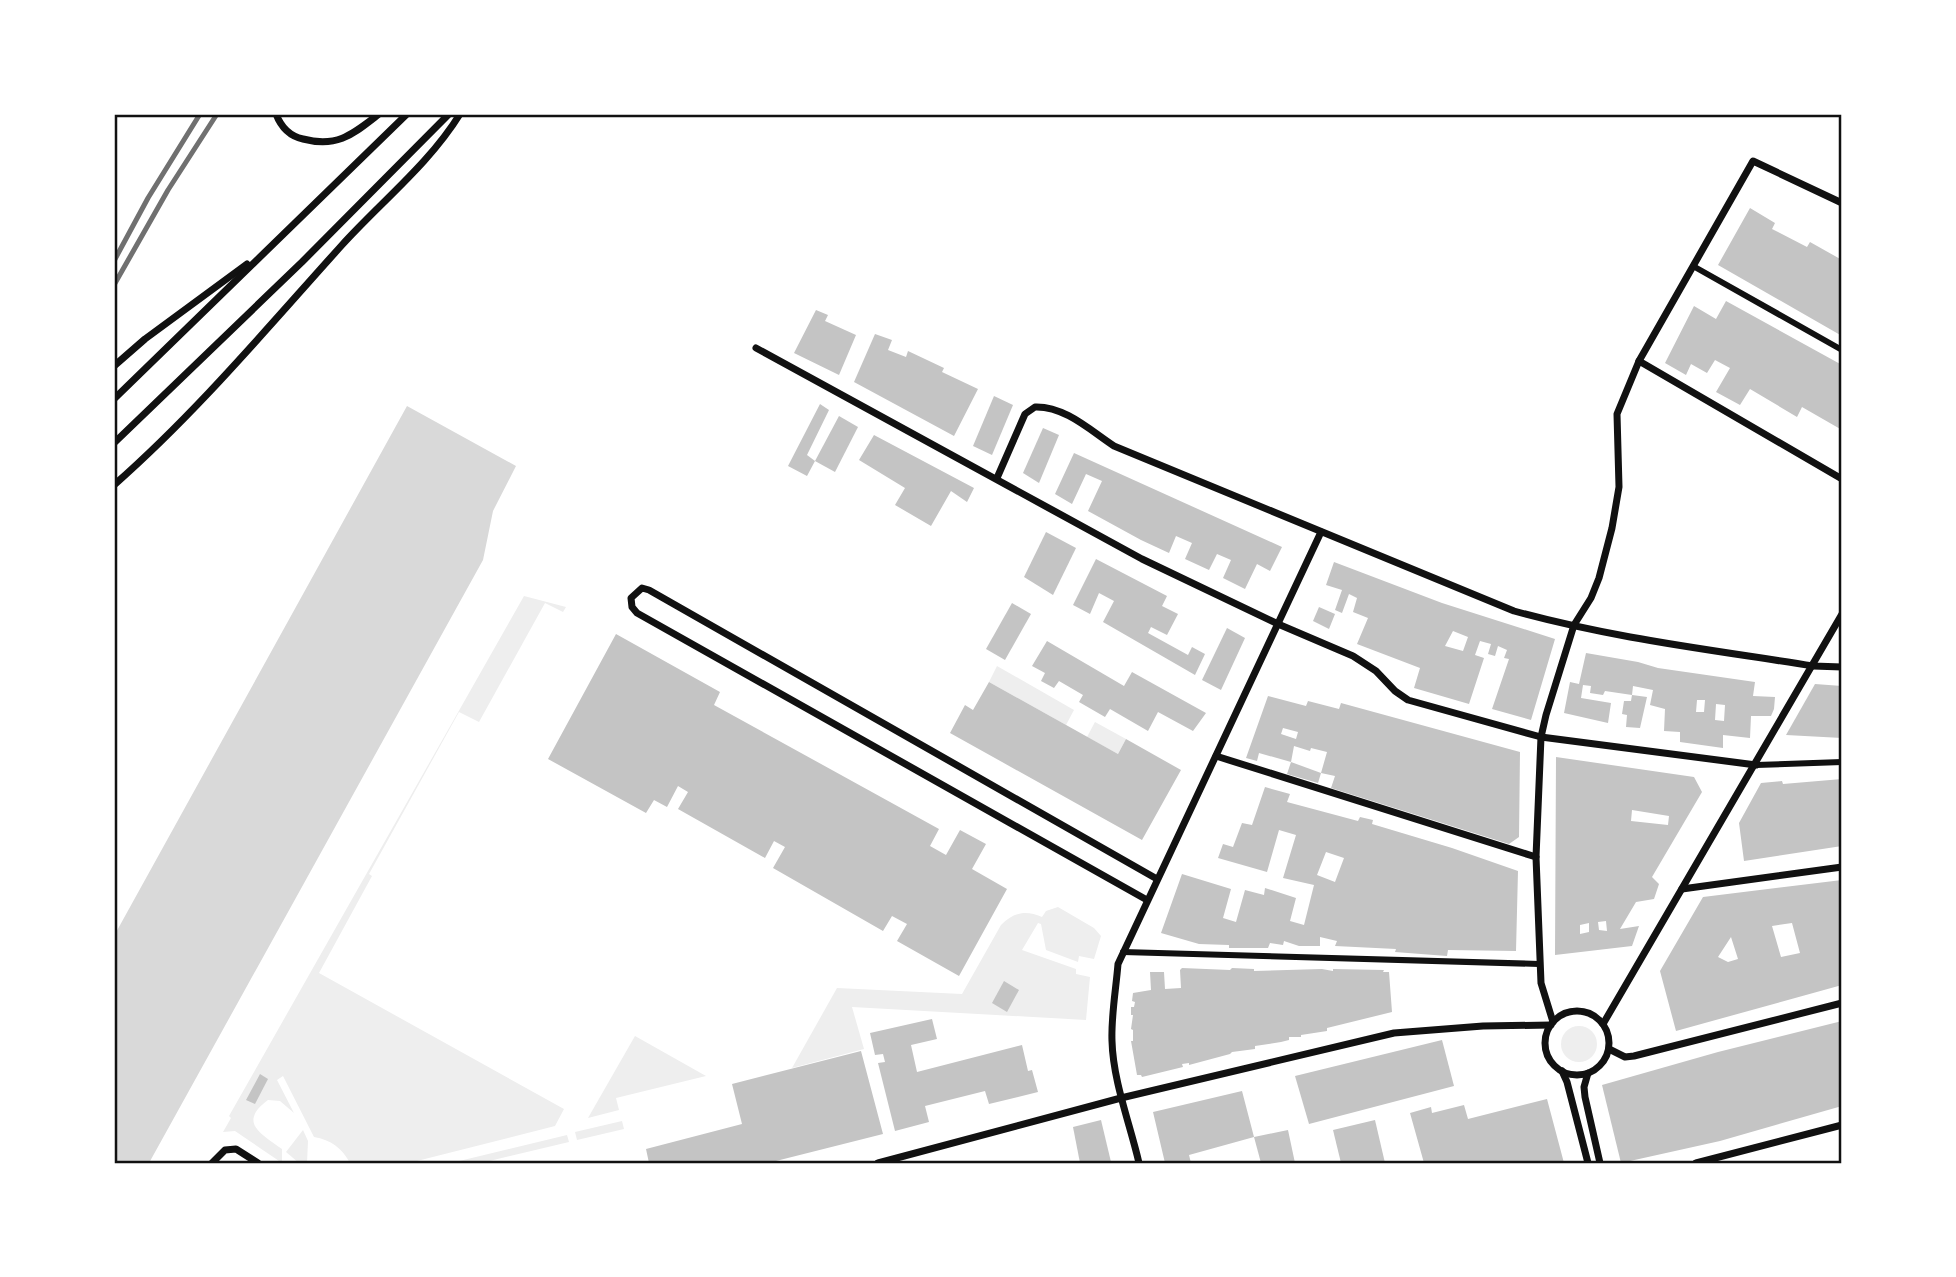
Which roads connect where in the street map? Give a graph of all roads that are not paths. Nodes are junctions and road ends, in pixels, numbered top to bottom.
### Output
1 (276, 114) edge
2 (379, 114) edge
3 (407, 114) edge
4 (449, 114) edge
5 (460, 114) edge
6 (1842, 203) edge
7 (267, 249) junction
8 (1693, 266) junction
9 (756, 348) dead end
10 (1842, 349) edge
11 (1639, 361) junction
12 (114, 366) edge
13 (114, 398) edge
14 (114, 443) edge
15 (997, 478) junction
16 (1842, 479) edge
17 (114, 485) edge
18 (1321, 532) junction
19 (1842, 614) edge
20 (1278, 624) junction
21 (1574, 625) junction
22 (1813, 666) junction
23 (1842, 667) edge
24 (1541, 737) junction
25 (1216, 756) junction
26 (1842, 762) edge
27 (1756, 765) junction
28 (1536, 857) junction
29 (1842, 867) edge
30 (1157, 879) junction
31 (1682, 889) junction
32 (1147, 900) junction
33 (1123, 952) junction
34 (1539, 964) junction
35 (1842, 1003) edge
36 (1552, 1024) junction
37 (1603, 1024) junction
38 (1609, 1049) junction
39 (1561, 1070) junction
40 (1588, 1073) junction
41 (1121, 1098) junction
42 (1842, 1125) edge
43 (912, 1154) junction
44 (213, 1162) edge
45 (258, 1163) edge
46 (878, 1163) edge
47 (914, 1163) edge
48 (1139, 1163) edge
49 (1588, 1163) edge
50 (1600, 1163) edge
51 (1696, 1163) edge

1 - 2 street
3 - 7 street
4 - 14 street
5 - 17 street
6 - 8 street
7 - 12 street
7 - 13 street
8 - 10 street
8 - 11 street
9 - 15 street
11 - 16 street
11 - 21 street
15 - 18 street
15 - 20 street
18 - 20 street
18 - 21 street
19 - 22 street
20 - 24 street
20 - 25 street
21 - 22 street
21 - 24 street
22 - 23 street
22 - 27 street
24 - 27 street
24 - 28 street
25 - 28 street
25 - 30 street
26 - 27 street
27 - 31 street
28 - 34 street
29 - 31 street
30 - 32 street
30 - 32 street
31 - 37 street
32 - 33 street
33 - 34 street
33 - 41 street
34 - 36 street
35 - 38 street
36 - 37 street
36 - 39 street
36 - 41 street
37 - 38 street
38 - 40 street
39 - 40 street
39 - 49 street
40 - 50 street
41 - 43 street
41 - 48 street
42 - 51 street
43 - 46 street
43 - 47 street
44 - 45 street

